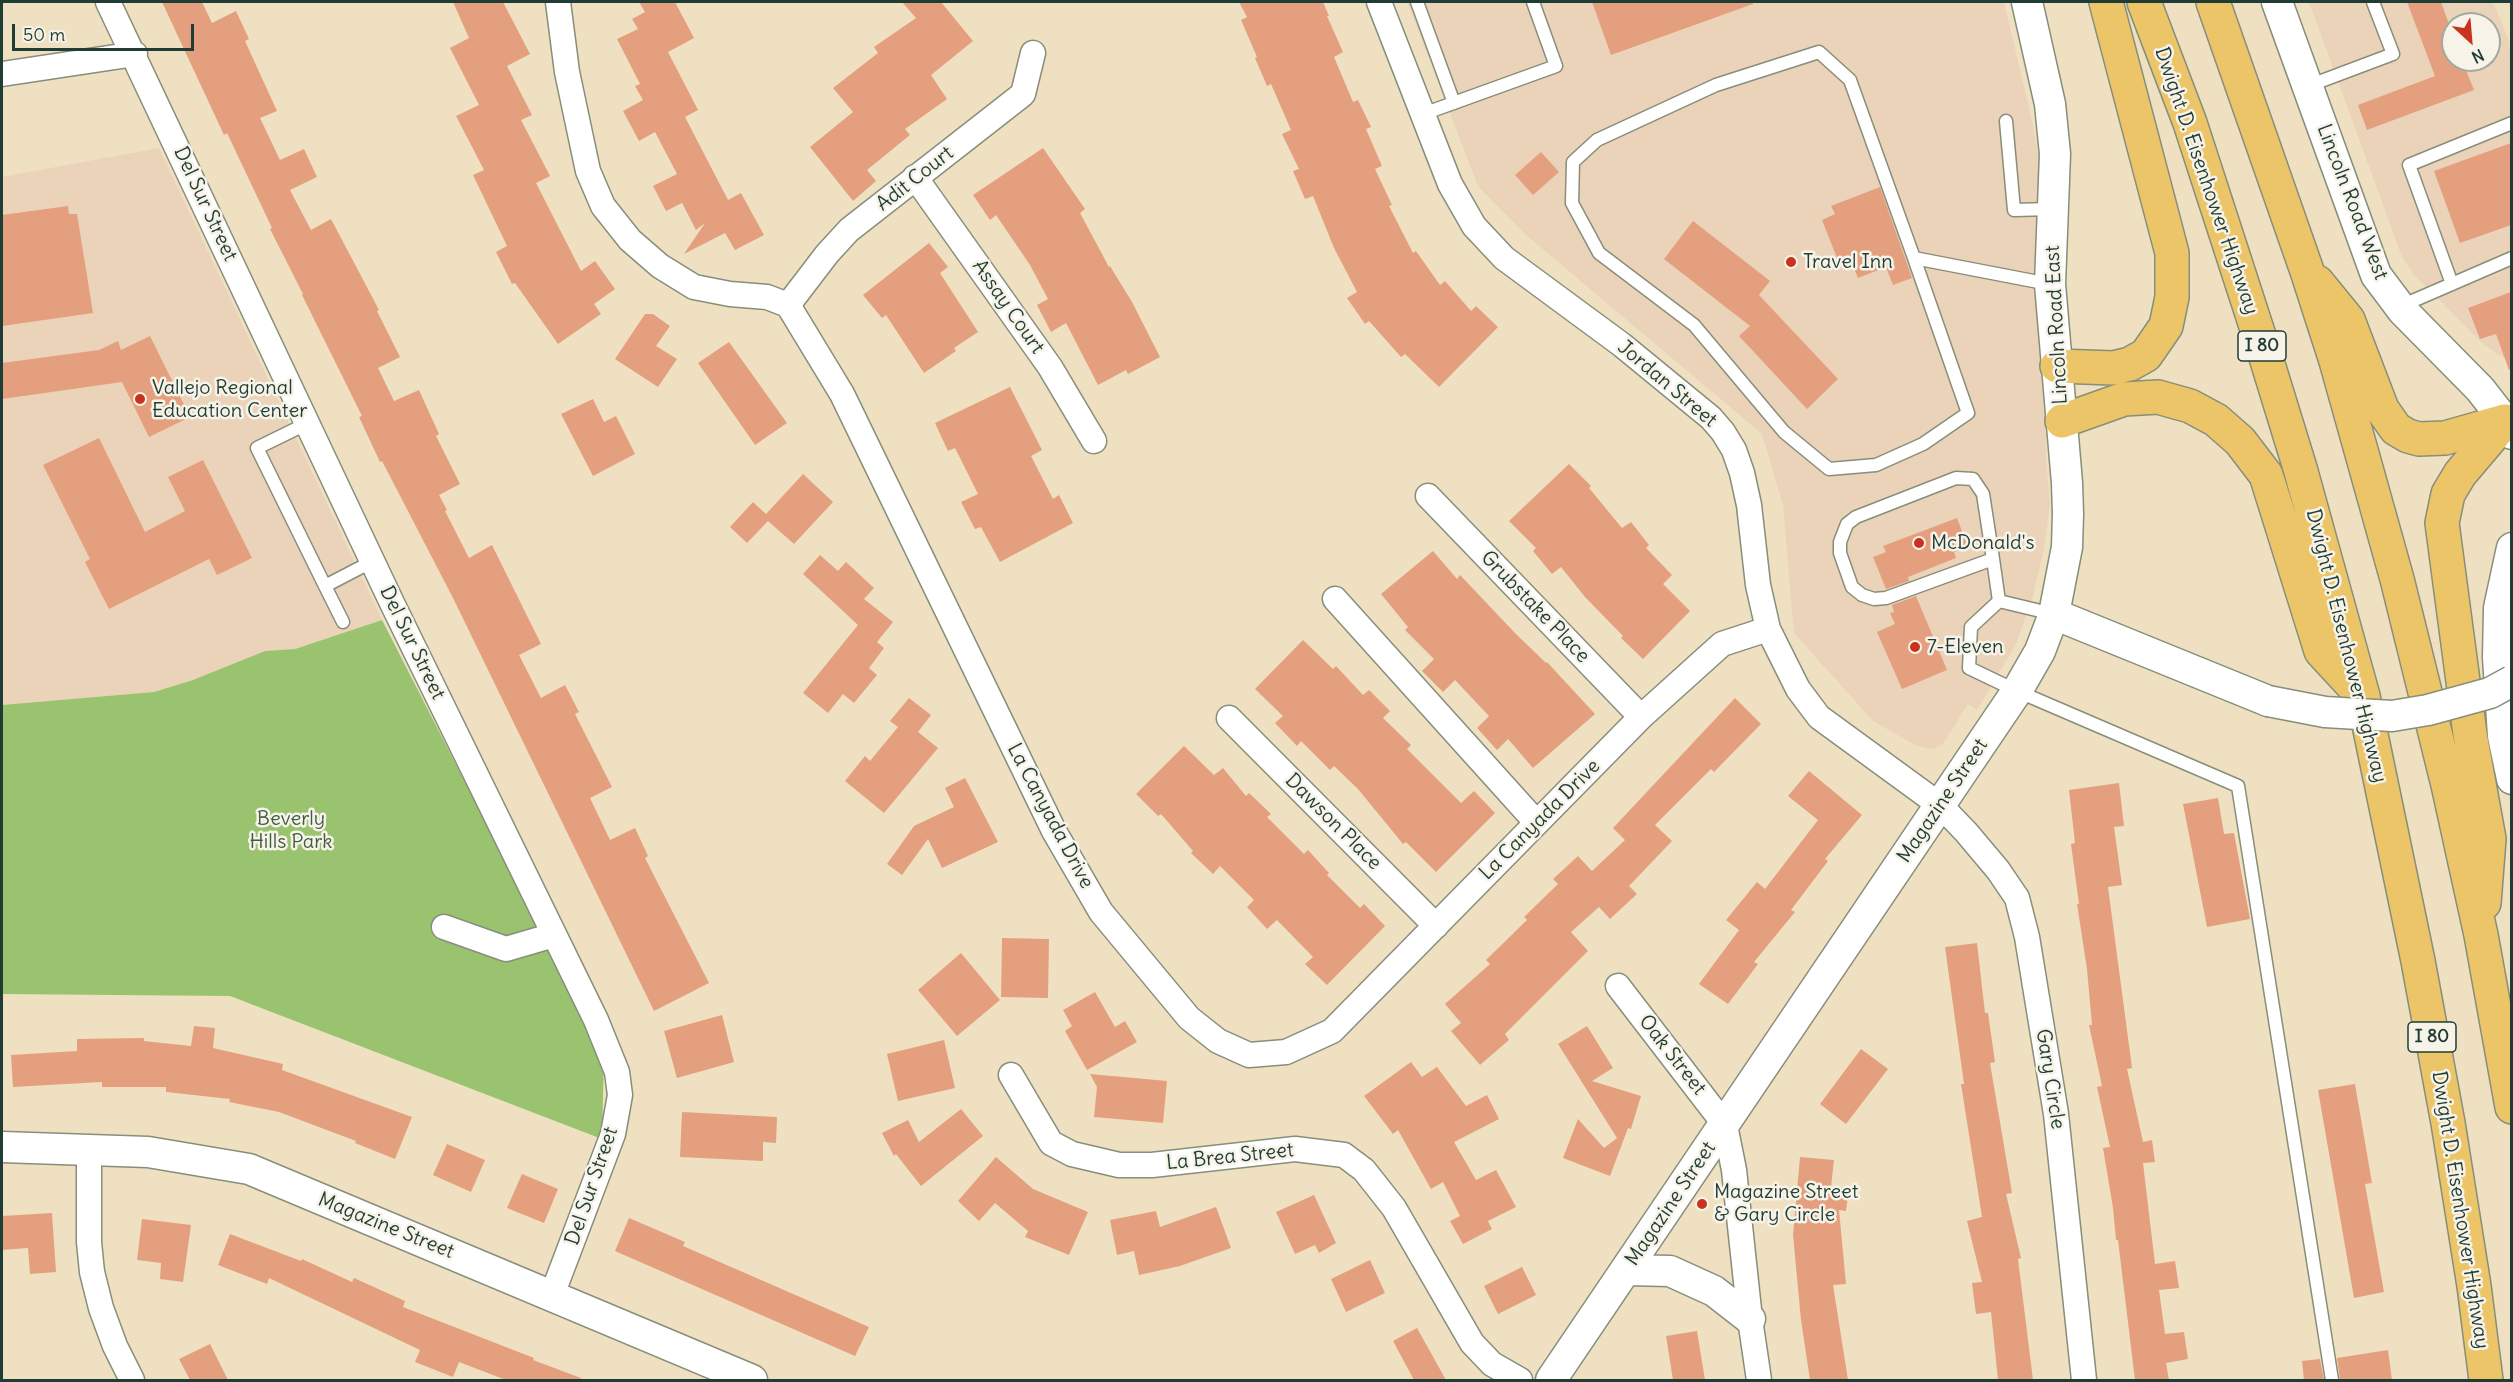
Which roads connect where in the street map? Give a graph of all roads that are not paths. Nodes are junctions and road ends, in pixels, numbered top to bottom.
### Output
1 (108, 2) edge
2 (558, 2) edge
3 (1378, 2) edge
4 (1417, 2) edge
5 (1533, 2) edge
6 (2027, 2) edge
7 (2106, 2) edge
8 (2144, 2) edge
9 (2213, 2) edge
10 (2277, 2) edge
11 (2373, 2) edge
12 (1034, 53) dead end
13 (135, 54) junction
14 (2, 74) edge
15 (2308, 86) junction
16 (1454, 103) junction
17 (1423, 114) junction
18 (2006, 121) dead end
19 (2511, 123) edge
20 (915, 177) junction
21 (2053, 208) junction
22 (1914, 258) junction
23 (2511, 258) edge
24 (2307, 271) junction
25 (2050, 284) junction
26 (2452, 284) junction
27 (788, 305) junction
28 (2399, 307) junction
29 (2057, 366) junction
30 (2062, 421) junction
31 (308, 423) junction
32 (2509, 424) edge
33 (1094, 441) dead end
34 (1428, 496) dead end
35 (2511, 548) edge
36 (1993, 559) junction
37 (373, 561) junction
38 (325, 586) junction
39 (1335, 599) dead end
40 (1999, 601) junction
41 (2054, 614) junction
42 (343, 622) dead end
43 (1768, 629) junction
44 (2511, 681) edge
45 (2017, 692) junction
46 (2363, 696) junction
47 (1641, 717) junction
48 (1229, 718) dead end
49 (2511, 779) edge
50 (1941, 806) junction
51 (1536, 822) junction
52 (1436, 926) junction
53 (444, 927) dead end
54 (554, 935) junction
55 (2481, 935) junction
56 (1618, 986) dead end
57 (1011, 1075) dead end
58 (2511, 1107) edge
59 (1725, 1125) junction
60 (2, 1147) edge
61 (89, 1148) junction
62 (1627, 1269) junction
63 (552, 1295) junction
64 (1749, 1318) junction
65 (132, 1380) edge
66 (752, 1380) edge
67 (1520, 1380) edge
68 (1551, 1380) edge
69 (1759, 1380) edge
70 (2084, 1380) edge
71 (2332, 1380) edge
72 (2486, 1380) edge

1 - 13 street, Del Sur Street
2 - 27 street
3 - 17 street, Jordan Street
4 - 16 lane
5 - 16 lane
6 - 21 street, Lincoln Road East
7 - 29 highway
8 - 46 highway, Dwight D. Eisenhower Highway / I 80
9 - 24 highway
10 - 15 street, Lincoln Road West
11 - 15 lane
12 - 20 street, Adit Court
13 - 14 street
13 - 31 street, Del Sur Street
15 - 28 street, Lincoln Road West
16 - 17 lane
17 - 43 street, Jordan Street
18 - 21 lane
19 - 26 lane
20 - 27 street, Adit Court
20 - 33 street, Assay Court
21 - 25 street, Lincoln Road East
22 - 22 lane
22 - 25 lane
23 - 26 lane
24 - 32 highway
24 - 55 highway
25 - 29 street, Lincoln Road East
26 - 28 lane
27 - 52 street, La Canyada Drive
28 - 32 street, Lincoln Road West
29 - 30 street, Lincoln Road East
30 - 41 street, Lincoln Road East
30 - 46 highway
31 - 37 street, Del Sur Street
31 - 38 lane
32 - 55 highway
34 - 47 street, Grubstake Place
35 - 49 street
36 - 36 lane
36 - 40 lane
37 - 38 lane
37 - 54 street, Del Sur Street
38 - 42 lane
39 - 51 street
40 - 41 lane
40 - 45 lane
41 - 44 street, bridge
41 - 45 street, Magazine Street
43 - 47 street, La Canyada Drive
43 - 50 street, Jordan Street
45 - 50 street, Magazine Street
45 - 71 lane
46 - 72 highway, Dwight D. Eisenhower Highway / I 80
47 - 51 street, La Canyada Drive
48 - 52 street, Dawson Place
50 - 59 street, Magazine Street
50 - 70 street, Gary Circle
51 - 52 street, La Canyada Drive
53 - 54 street
54 - 63 street, Del Sur Street
55 - 58 highway
56 - 59 street, Oak Street
57 - 67 street, La Brea Street
59 - 62 street, Magazine Street
59 - 64 street
60 - 61 street, Magazine Street
61 - 63 street, Magazine Street
61 - 65 street
62 - 64 street
62 - 68 street, Magazine Street
63 - 66 street, Magazine Street
64 - 69 street

